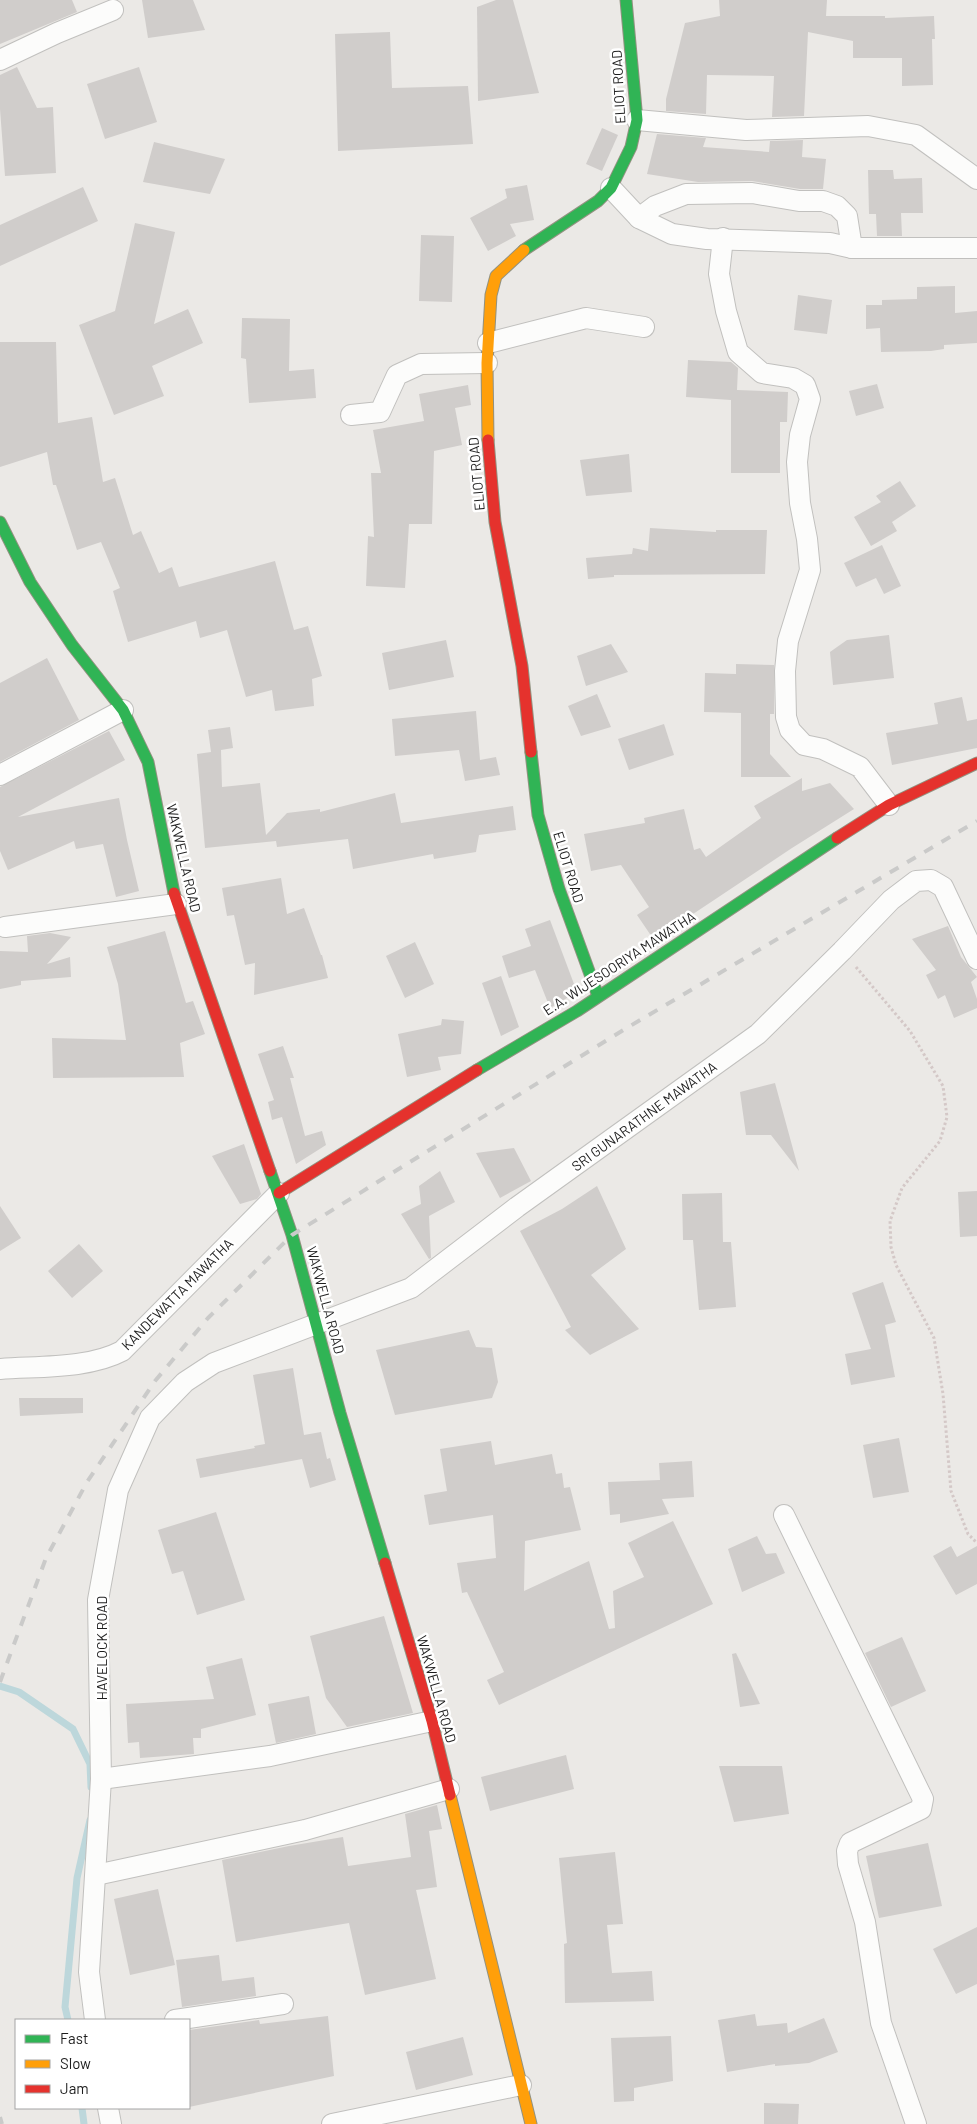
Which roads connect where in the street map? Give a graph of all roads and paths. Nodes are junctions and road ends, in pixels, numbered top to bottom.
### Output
1 (626, 0) edge
2 (113, 10) dead end
3 (0, 60) edge
4 (637, 120) junction
5 (977, 179) edge
6 (612, 188) junction
7 (639, 218) junction
8 (723, 238) junction
9 (852, 248) junction
10 (977, 248) edge
11 (644, 327) dead end
12 (487, 353) junction
13 (351, 415) dead end
14 (0, 522) edge
15 (123, 710) junction
16 (977, 763) edge
17 (0, 775) edge
18 (889, 805) junction
19 (176, 904) junction
20 (5, 927) dead end
21 (842, 952) junction
22 (977, 959) edge
23 (598, 996) junction
24 (279, 1193) junction
25 (317, 1324) junction
26 (0, 1369) edge
27 (784, 1514) dead end
28 (977, 1543) edge
29 (432, 1721) junction
30 (101, 1779) junction
31 (450, 1789) junction
32 (96, 1875) junction
33 (283, 2004) dead end
34 (95, 2019) edge
35 (182, 2019) edge
36 (521, 2085) junction
37 (108, 2109) edge
38 (111, 2124) edge
39 (332, 2124) edge
40 (531, 2124) edge
41 (916, 2124) edge

1 - 4 street, ELIOT ROAD
2 - 3 street
4 - 5 street
4 - 6 street, ELIOT ROAD
6 - 7 street
6 - 12 street, ELIOT ROAD
7 - 8 street
7 - 9 street
8 - 9 street
8 - 18 street
9 - 10 street
11 - 12 street
12 - 13 street
12 - 23 street, ELIOT ROAD
14 - 15 street, WAKWELLA ROAD
15 - 17 street
15 - 19 street, WAKWELLA ROAD
16 - 18 street, E.A. WIJESOORIYA MAWATHA
18 - 23 street, E.A. WIJESOORIYA MAWATHA
19 - 20 street
19 - 24 street, WAKWELLA ROAD
21 - 22 street, SRI GUNARATHNE MAWATHA
21 - 25 street, SRI GUNARATHNE MAWATHA
21 - 28 path
23 - 24 street, E.A. WIJESOORIYA MAWATHA
24 - 25 street, WAKWELLA ROAD
24 - 26 street, KANDEWATTA MAWATHA
25 - 29 street, WAKWELLA ROAD
25 - 30 street, HAVELOCK ROAD
27 - 41 street
29 - 30 street
29 - 31 street, WAKWELLA ROAD
30 - 32 street, HAVELOCK ROAD
31 - 32 street
31 - 36 street, WAKWELLA ROAD
32 - 34 street, HAVELOCK ROAD
33 - 35 street
36 - 39 street
36 - 40 street, WAKWELLA ROAD
37 - 38 street

